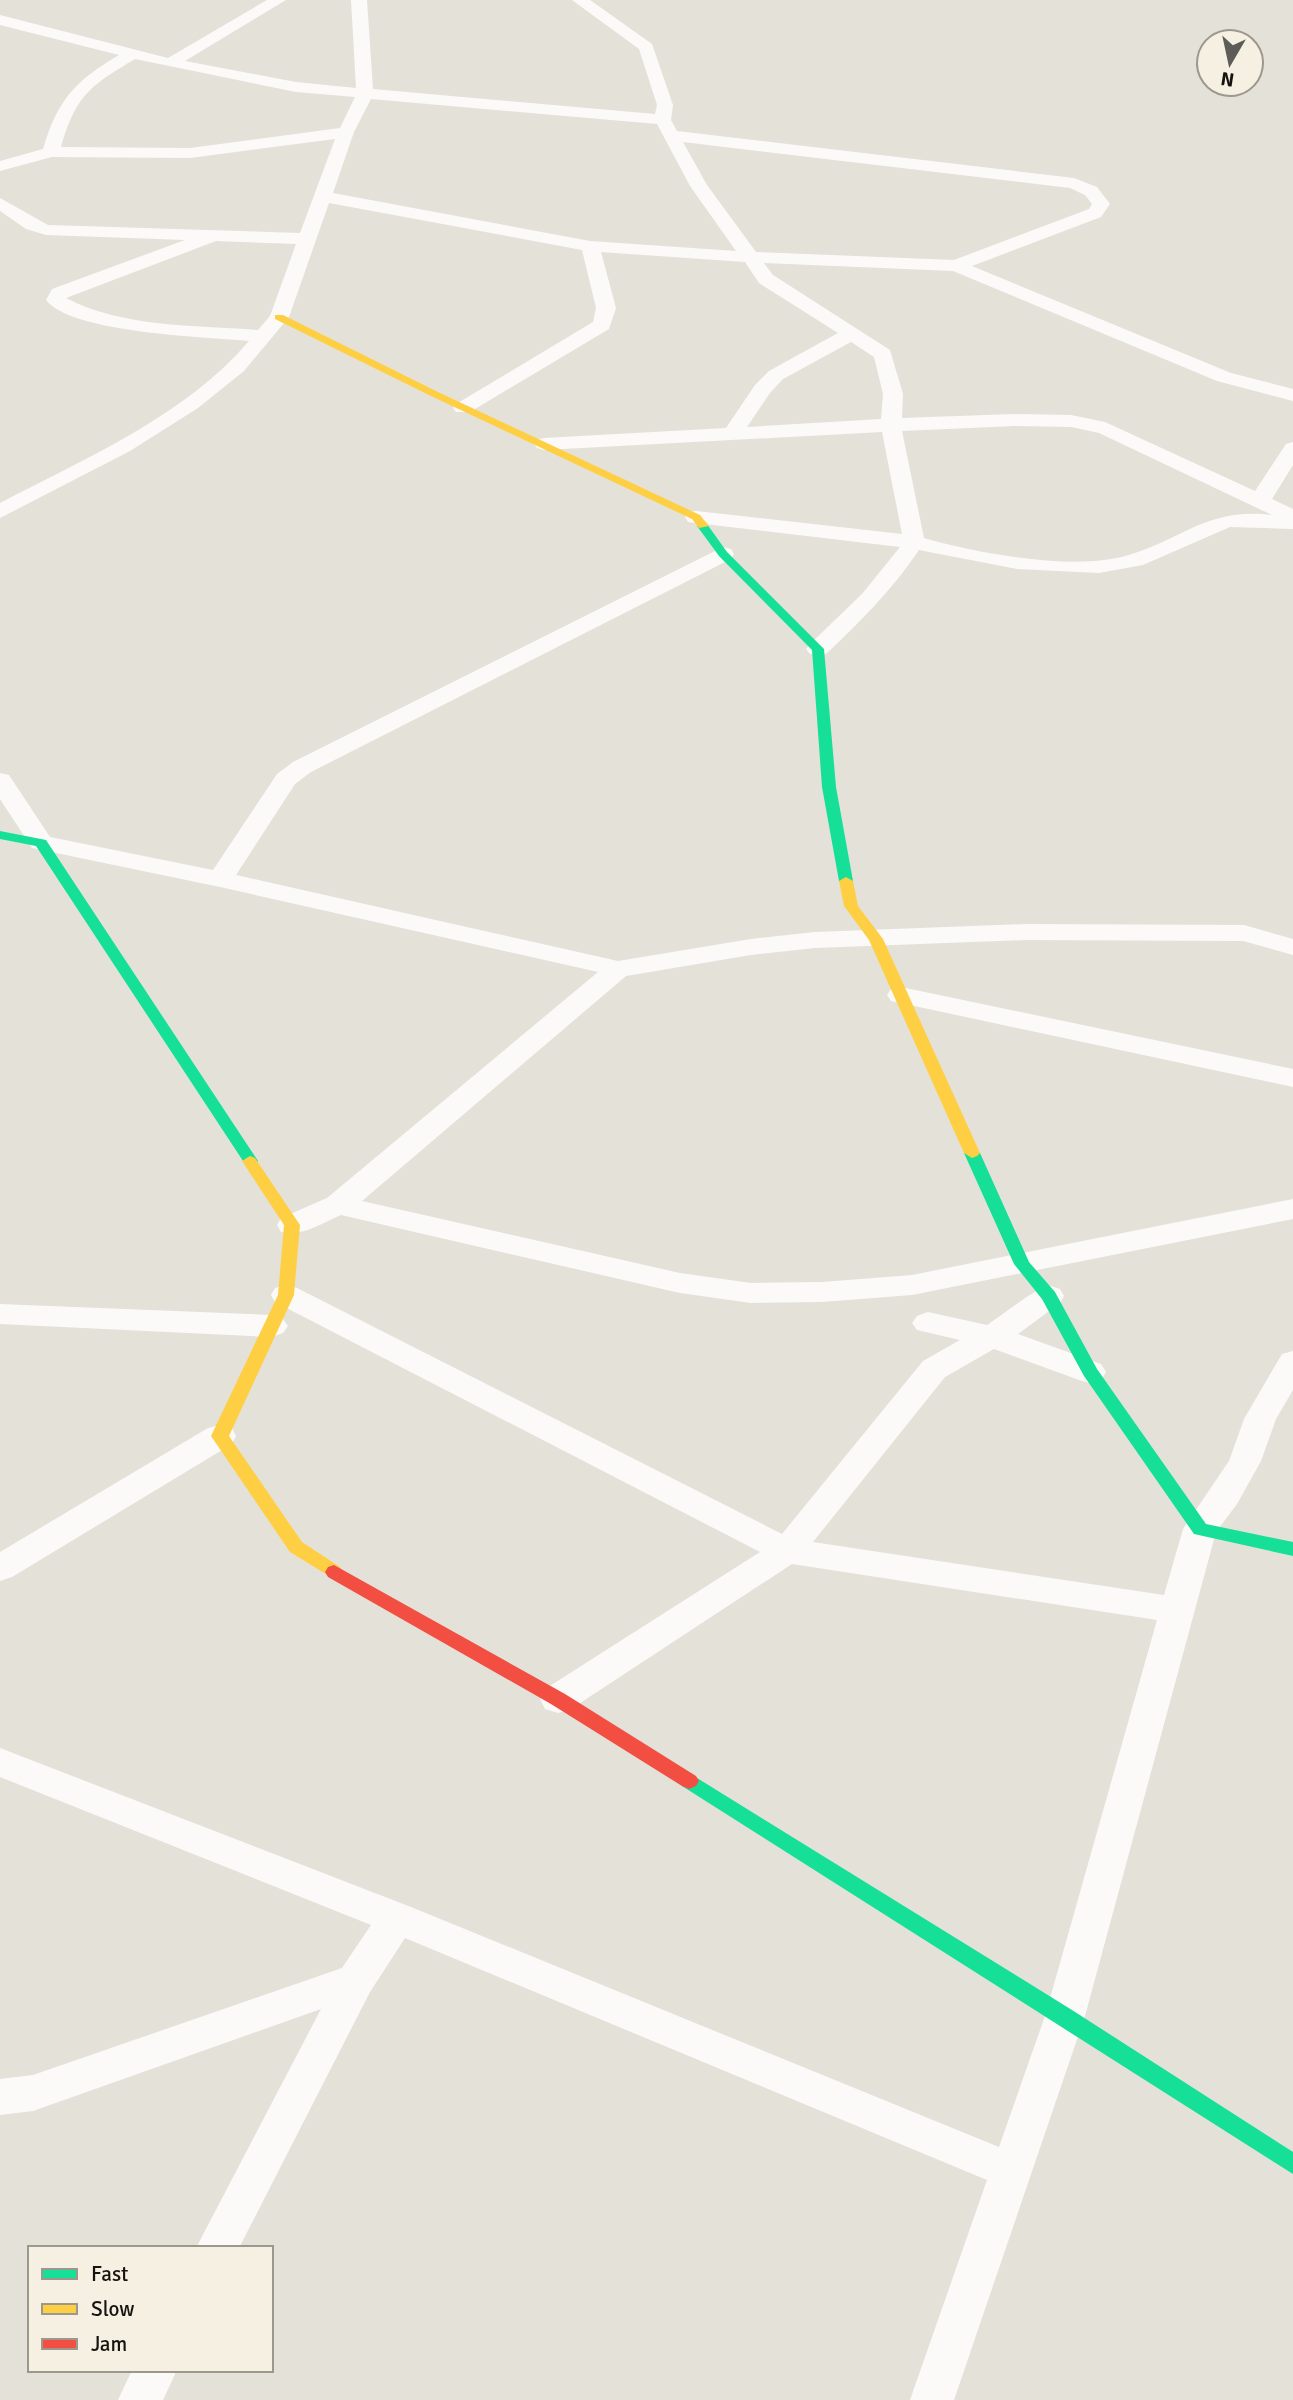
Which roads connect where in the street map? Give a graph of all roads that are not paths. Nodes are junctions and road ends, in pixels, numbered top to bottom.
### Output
1 (278, 0) edge
2 (359, 0) edge
3 (580, 0) edge
4 (0, 20) edge
5 (133, 53) junction
6 (170, 63) junction
7 (365, 93) junction
8 (667, 127) junction
9 (346, 132) junction
10 (51, 152) junction
11 (0, 166) edge
12 (323, 197) junction
13 (0, 203) edge
14 (213, 236) junction
15 (307, 239) junction
16 (590, 246) junction
17 (748, 257) junction
18 (956, 266) junction
19 (279, 317) junction
20 (851, 334) junction
21 (262, 336) junction
22 (1293, 395) edge
23 (463, 408) junction
24 (891, 425) junction
25 (733, 433) junction
26 (544, 444) junction
27 (1293, 448) edge
28 (1259, 502) junction
29 (0, 512) edge
30 (696, 517) junction
31 (1293, 517) edge
32 (1293, 525) edge
33 (914, 542) junction
34 (723, 554) junction
35 (818, 649) junction
36 (0, 780) edge
37 (0, 835) edge
38 (41, 843) junction
39 (220, 879) junction
40 (876, 939) junction
41 (1293, 947) edge
42 (618, 970) junction
43 (901, 995) junction
44 (1293, 1077) edge
45 (338, 1205) junction
46 (1293, 1209) edge
47 (292, 1225) junction
48 (1022, 1264) junction
49 (912, 1285) junction
50 (286, 1295) junction
51 (1049, 1296) junction
52 (0, 1314) edge
53 (928, 1323) junction
54 (272, 1326) junction
55 (991, 1336) junction
56 (1293, 1362) edge
57 (934, 1369) junction
58 (1090, 1372) junction
59 (220, 1436) junction
60 (1200, 1529) junction
61 (1293, 1549) edge
62 (787, 1552) junction
63 (0, 1569) edge
64 (1178, 1610) junction
65 (558, 1699) junction
66 (0, 1762) edge
67 (397, 1918) junction
68 (356, 1980) junction
69 (1065, 2016) junction
70 (0, 2097) edge
71 (1293, 2164) edge
72 (1012, 2171) junction
73 (218, 2246) edge
74 (154, 2372) edge
75 (942, 2396) edge
76 (140, 2400) edge

1 - 6 street
2 - 7 street
3 - 8 street
4 - 5 street
5 - 6 street
5 - 10 street
6 - 7 street
7 - 8 street
7 - 9 street
8 - 17 street
8 - 18 street
9 - 10 street
9 - 12 street
10 - 11 street
12 - 15 street
12 - 16 street
13 - 14 street
14 - 15 street
14 - 21 street
15 - 19 street
16 - 17 street
16 - 23 street
17 - 18 street
17 - 20 street
18 - 22 street
19 - 21 street
19 - 23 street
20 - 24 street
20 - 25 street
21 - 29 street
23 - 26 street
24 - 25 street
24 - 28 street
24 - 33 street
25 - 26 street
26 - 30 street
27 - 28 street
28 - 31 street
30 - 33 street
30 - 34 street
32 - 33 street
33 - 35 street
34 - 35 street
34 - 39 street
35 - 40 street
36 - 38 street
37 - 38 street
38 - 39 street
38 - 47 street
39 - 42 street
40 - 41 street
40 - 42 street
40 - 43 street
42 - 45 street
43 - 44 street
43 - 48 street
45 - 47 street
45 - 49 street
46 - 48 street
47 - 50 street
48 - 49 street
48 - 51 street
49 - 53 street
50 - 54 street
50 - 62 street
51 - 55 street
51 - 58 street
52 - 54 street
53 - 55 street
53 - 57 street
54 - 59 street
55 - 57 street
55 - 58 street
56 - 60 street
57 - 62 street
58 - 60 street
59 - 63 street
59 - 65 street
60 - 61 street
60 - 64 street
62 - 64 street
62 - 65 street
64 - 69 street
65 - 69 street
66 - 67 street
67 - 68 street
67 - 72 street
68 - 70 street
68 - 73 street
69 - 71 street
69 - 72 street
72 - 75 street
74 - 76 street

